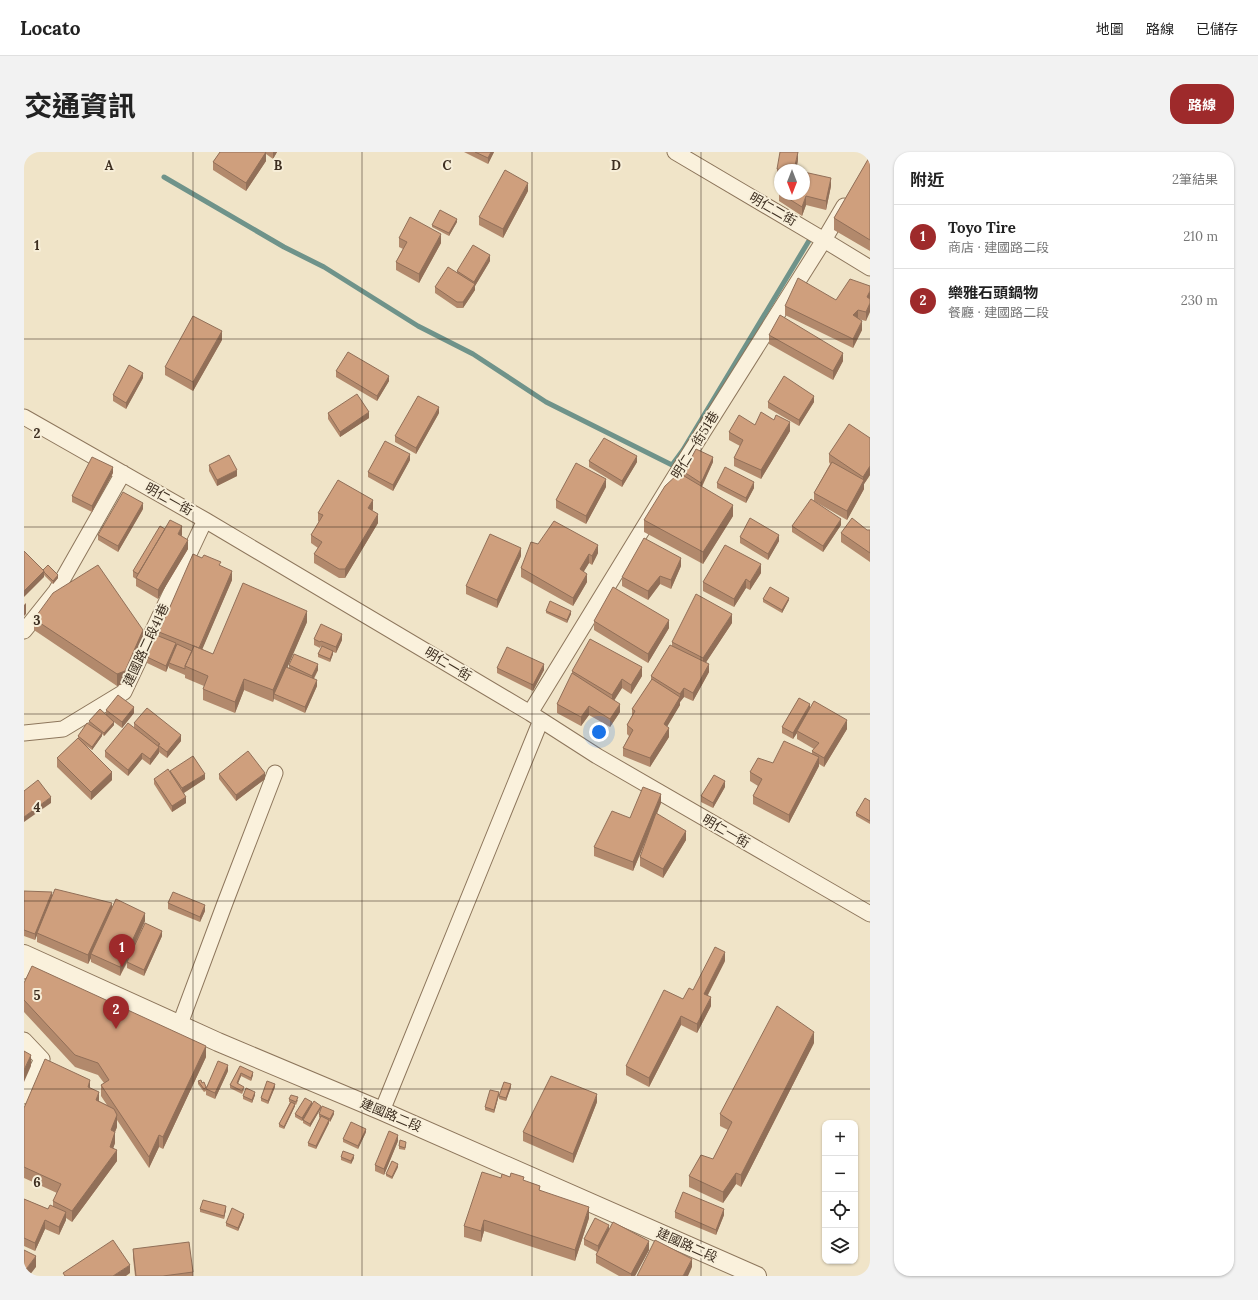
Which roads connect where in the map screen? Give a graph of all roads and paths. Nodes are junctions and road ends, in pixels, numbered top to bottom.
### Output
1 (674, 152) edge
2 (851, 193) edge
3 (824, 240) junction
4 (870, 268) edge
5 (24, 417) edge
6 (123, 473) junction
7 (205, 520) junction
8 (24, 630) edge
9 (535, 717) junction
10 (24, 733) edge
11 (275, 773) dead end
12 (870, 914) edge
13 (26, 961) edge
14 (180, 1024) junction
15 (24, 1040) edge
16 (24, 1096) edge
17 (382, 1111) junction
18 (757, 1276) edge

1 - 3 street, 明仁二街
2 - 3 street, 明仁一街51巷
3 - 4 street, 明仁二街
3 - 9 street, 明仁一街51巷
5 - 6 street, 明仁一街
6 - 7 street, 明仁一街
6 - 8 street
7 - 9 street, 明仁一街
7 - 10 street, 建國路二段41巷
9 - 12 street, 明仁一街
9 - 17 street, 明仁一街51巷
11 - 14 street
13 - 14 street, 建國路二段
14 - 17 street, 建國路二段
15 - 16 street
17 - 18 street, 建國路二段

